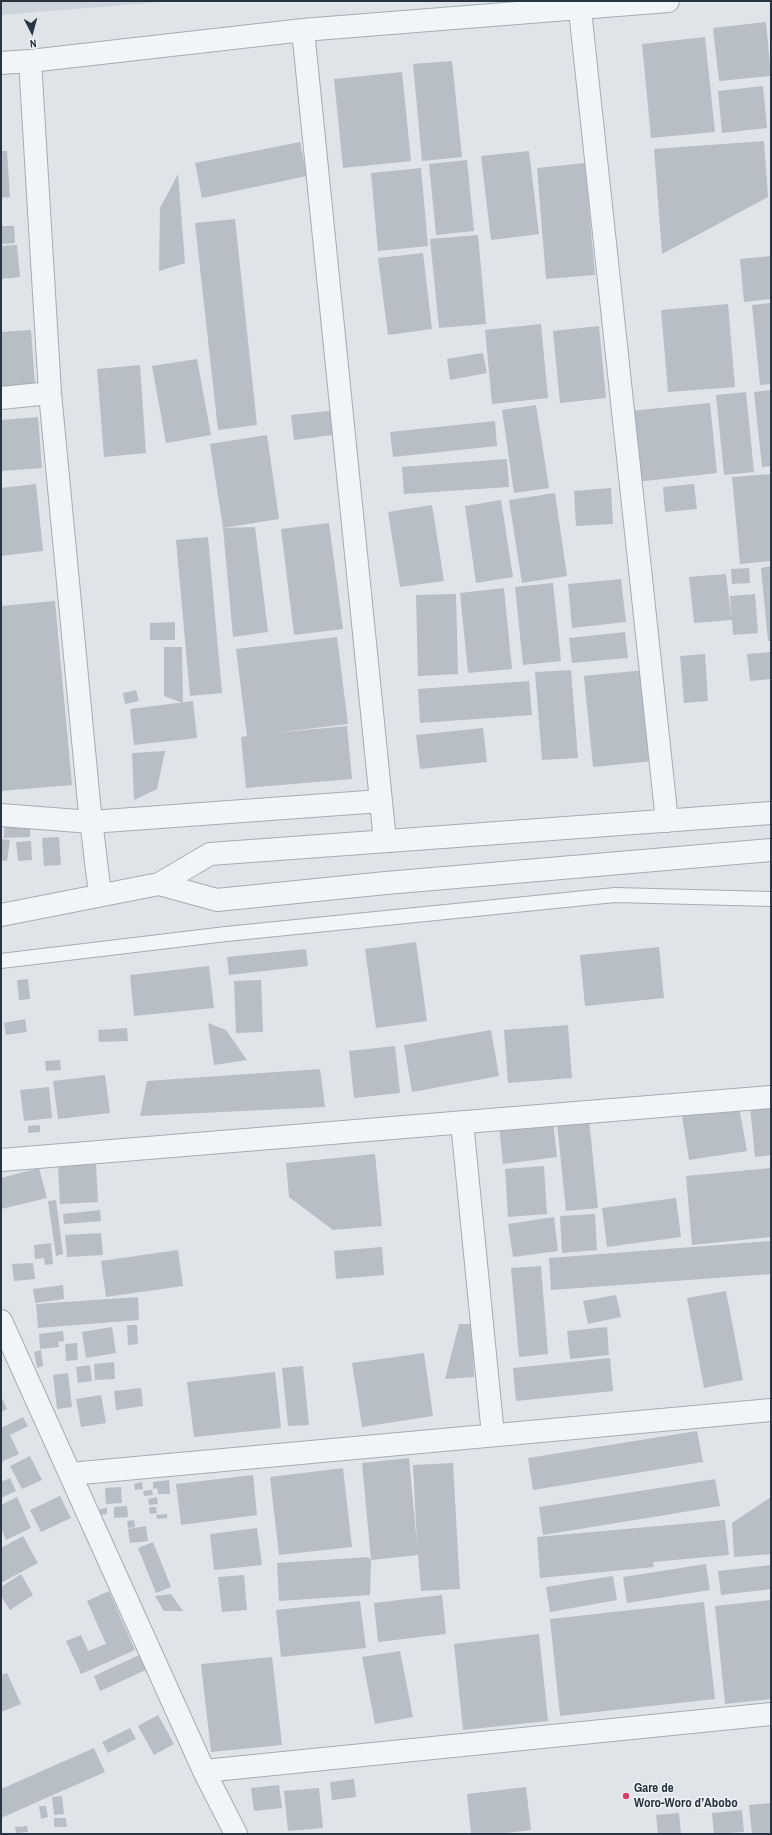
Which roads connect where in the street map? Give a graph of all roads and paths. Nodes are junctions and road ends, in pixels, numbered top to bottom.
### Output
1 (668, 1) edge
2 (580, 5) edge
3 (303, 30) junction
4 (30, 61) junction
5 (1, 63) edge
6 (50, 393) junction
7 (1, 398) edge
8 (381, 802) junction
9 (771, 813) edge
10 (1, 815) edge
11 (667, 821) junction
12 (91, 822) junction
13 (385, 841) junction
14 (771, 850) edge
15 (159, 884) junction
16 (100, 895) junction
17 (771, 899) edge
18 (1, 915) edge
19 (1, 961) edge
20 (771, 1097) edge
21 (462, 1122) junction
22 (1, 1160) edge
23 (1, 1321) edge
24 (771, 1410) edge
25 (492, 1434) junction
26 (70, 1474) junction
27 (771, 1714) edge
28 (204, 1771) junction
29 (236, 1834) edge

1 - 2 street
2 - 3 street
2 - 11 street
3 - 4 street
3 - 8 street
4 - 5 street
4 - 6 street
6 - 7 street
6 - 12 street
8 - 12 street
8 - 13 street
9 - 11 street
10 - 12 street
11 - 13 street
12 - 16 street
13 - 15 street
14 - 15 street
15 - 16 street
16 - 18 street
17 - 19 lane
20 - 21 street
21 - 22 street
21 - 25 street
23 - 26 street
24 - 25 street
25 - 26 street
26 - 28 street
27 - 28 street
28 - 29 street

